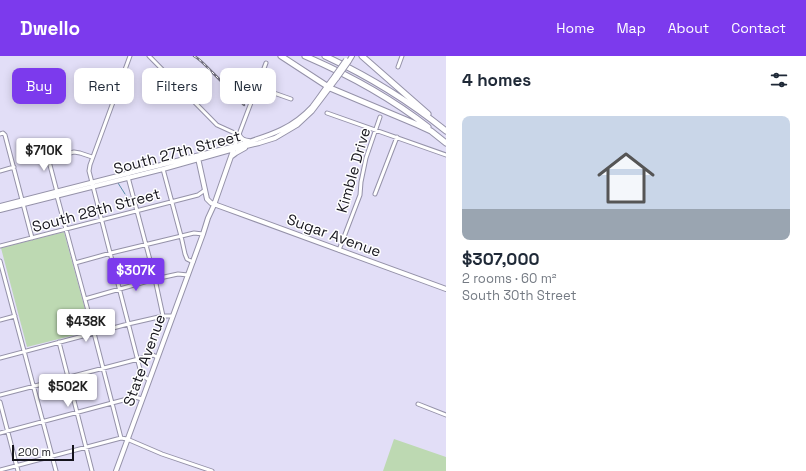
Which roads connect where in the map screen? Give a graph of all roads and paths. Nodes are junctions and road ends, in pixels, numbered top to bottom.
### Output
1 (130, 56) edge
2 (149, 56) edge
3 (281, 56) edge
4 (305, 56) edge
5 (325, 56) edge
6 (352, 56) edge
7 (362, 56) edge
8 (402, 56) edge
9 (348, 59) edge
10 (266, 63) dead end
11 (398, 67) dead end
12 (264, 68) edge
13 (329, 87) junction
14 (276, 94) edge
15 (290, 99) dead end
16 (251, 104) edge
17 (327, 112) dead end
18 (380, 117) dead end
19 (444, 129) edge
20 (375, 130) junction
21 (2, 134) edge
22 (240, 135) junction
23 (396, 138) junction
24 (446, 142) edge
25 (40, 143) dead end
26 (253, 143) junction
27 (234, 147) junction
28 (221, 153) junction
29 (446, 155) edge
30 (92, 157) junction
31 (197, 157) junction
32 (48, 158) junction
33 (230, 160) junction
34 (14, 167) junction
35 (163, 169) junction
36 (0, 171) edge
37 (127, 176) junction
38 (93, 185) junction
39 (205, 190) junction
40 (57, 194) junction
41 (375, 194) dead end
42 (198, 195) junction
43 (207, 196) junction
44 (23, 202) junction
45 (171, 202) junction
46 (214, 204) junction
47 (0, 206) edge
48 (0, 210) edge
49 (137, 210) junction
50 (102, 220) junction
51 (66, 229) junction
52 (203, 234) junction
53 (181, 236) junction
54 (32, 238) junction
55 (145, 245) junction
56 (0, 246) edge
57 (339, 250) junction
58 (111, 253) junction
59 (0, 261) edge
60 (193, 262) junction
61 (75, 264) junction
62 (188, 275) junction
63 (155, 280) junction
64 (120, 289) junction
65 (446, 289) edge
66 (85, 299) junction
67 (15, 316) junction
68 (163, 316) junction
69 (172, 316) junction
70 (0, 320) edge
71 (128, 324) junction
72 (94, 333) junction
73 (59, 342) junction
74 (24, 352) junction
75 (158, 357) junction
76 (0, 358) edge
77 (138, 359) junction
78 (104, 368) junction
79 (68, 377) junction
80 (149, 380) junction
81 (33, 386) junction
82 (0, 395) edge
83 (142, 399) junction
84 (0, 402) edge
85 (112, 403) junction
86 (418, 404) dead end
87 (77, 413) junction
88 (446, 415) edge
89 (42, 421) junction
90 (8, 431) junction
91 (0, 433) edge
92 (121, 438) junction
93 (127, 440) junction
94 (86, 447) junction
95 (52, 456) junction
96 (16, 466) junction
97 (0, 470) edge
98 (18, 471) edge
99 (56, 471) edge
100 (92, 471) edge
101 (116, 471) edge
102 (212, 471) edge

1 - 30 street
2 - 22 street
3 - 13 highway
4 - 24 highway
5 - 19 highway
6 - 9 main road, South 27th Street
7 - 19 highway
8 - 11 street
9 - 13 main road, South 27th Street, bridge
10 - 12 street
13 - 24 highway
13 - 26 main road, South 27th Street
14 - 15 street
16 - 22 street
17 - 20 street
18 - 20 street, Kimble Drive
20 - 23 street
20 - 57 street, Kimble Drive
21 - 34 street
22 - 26 main road
22 - 27 street
23 - 29 street
23 - 41 street
25 - 32 street
26 - 27 main road, South 27th Street
26 - 33 main road
27 - 28 main road, South 27th Street
27 - 31 main road, South 27th Street
27 - 33 main road, State Avenue
28 - 31 main road, South 27th Street
28 - 33 main road
30 - 32 street
30 - 38 street
31 - 35 main road, South 27th Street
31 - 37 main road, South 27th Street
31 - 39 main road
32 - 40 street
33 - 46 main road, State Avenue
34 - 36 street
34 - 44 street
35 - 37 main road, South 27th Street
35 - 45 street
37 - 38 main road, South 27th Street
37 - 49 street
38 - 40 main road, South 27th Street
38 - 50 street
39 - 42 street, South 28th Street
39 - 43 main road
40 - 44 main road, South 27th Street
40 - 51 street
42 - 43 street, South 28th Street
42 - 45 street, South 28th Street
43 - 46 main road
44 - 47 main road, South 27th Street
44 - 48 main road, South 27th Street
44 - 54 street
45 - 49 street, South 28th Street
45 - 53 street
46 - 52 main road, State Avenue
46 - 57 main road, Sugar Avenue
49 - 50 street, South 28th Street
49 - 55 street
50 - 51 street, South 28th Street
50 - 58 street
51 - 54 street, South 28th Street
51 - 61 street
52 - 53 street
52 - 60 main road, State Avenue
53 - 55 street
53 - 60 street
54 - 56 street, South 28th Street
55 - 58 street
55 - 63 street
57 - 65 main road, Sugar Avenue
58 - 61 street
58 - 64 street
59 - 67 street
60 - 62 main road, State Avenue
61 - 66 street
62 - 63 street
62 - 69 main road, State Avenue
63 - 64 street
63 - 68 street
64 - 66 street
64 - 71 street
66 - 72 street
67 - 70 street
67 - 74 street
68 - 69 street
68 - 71 street
69 - 75 main road, State Avenue
71 - 72 street
71 - 77 street
72 - 73 street
72 - 78 street
73 - 74 street
73 - 79 street
74 - 76 street
74 - 81 street
75 - 77 street
75 - 80 main road, State Avenue
77 - 78 street
77 - 80 street
78 - 79 street
78 - 85 street
79 - 81 street
79 - 87 street
80 - 83 main road, State Avenue
81 - 82 street
81 - 89 street
83 - 85 street
83 - 93 main road, State Avenue
84 - 90 street
85 - 87 street
85 - 92 street
86 - 88 street
87 - 89 street
87 - 94 street
89 - 90 street
89 - 95 street
90 - 91 street
90 - 96 street
92 - 93 street
92 - 94 street
93 - 101 main road, State Avenue
93 - 102 street
94 - 95 street
94 - 100 street
95 - 96 street
95 - 99 street
96 - 97 street
96 - 98 street

